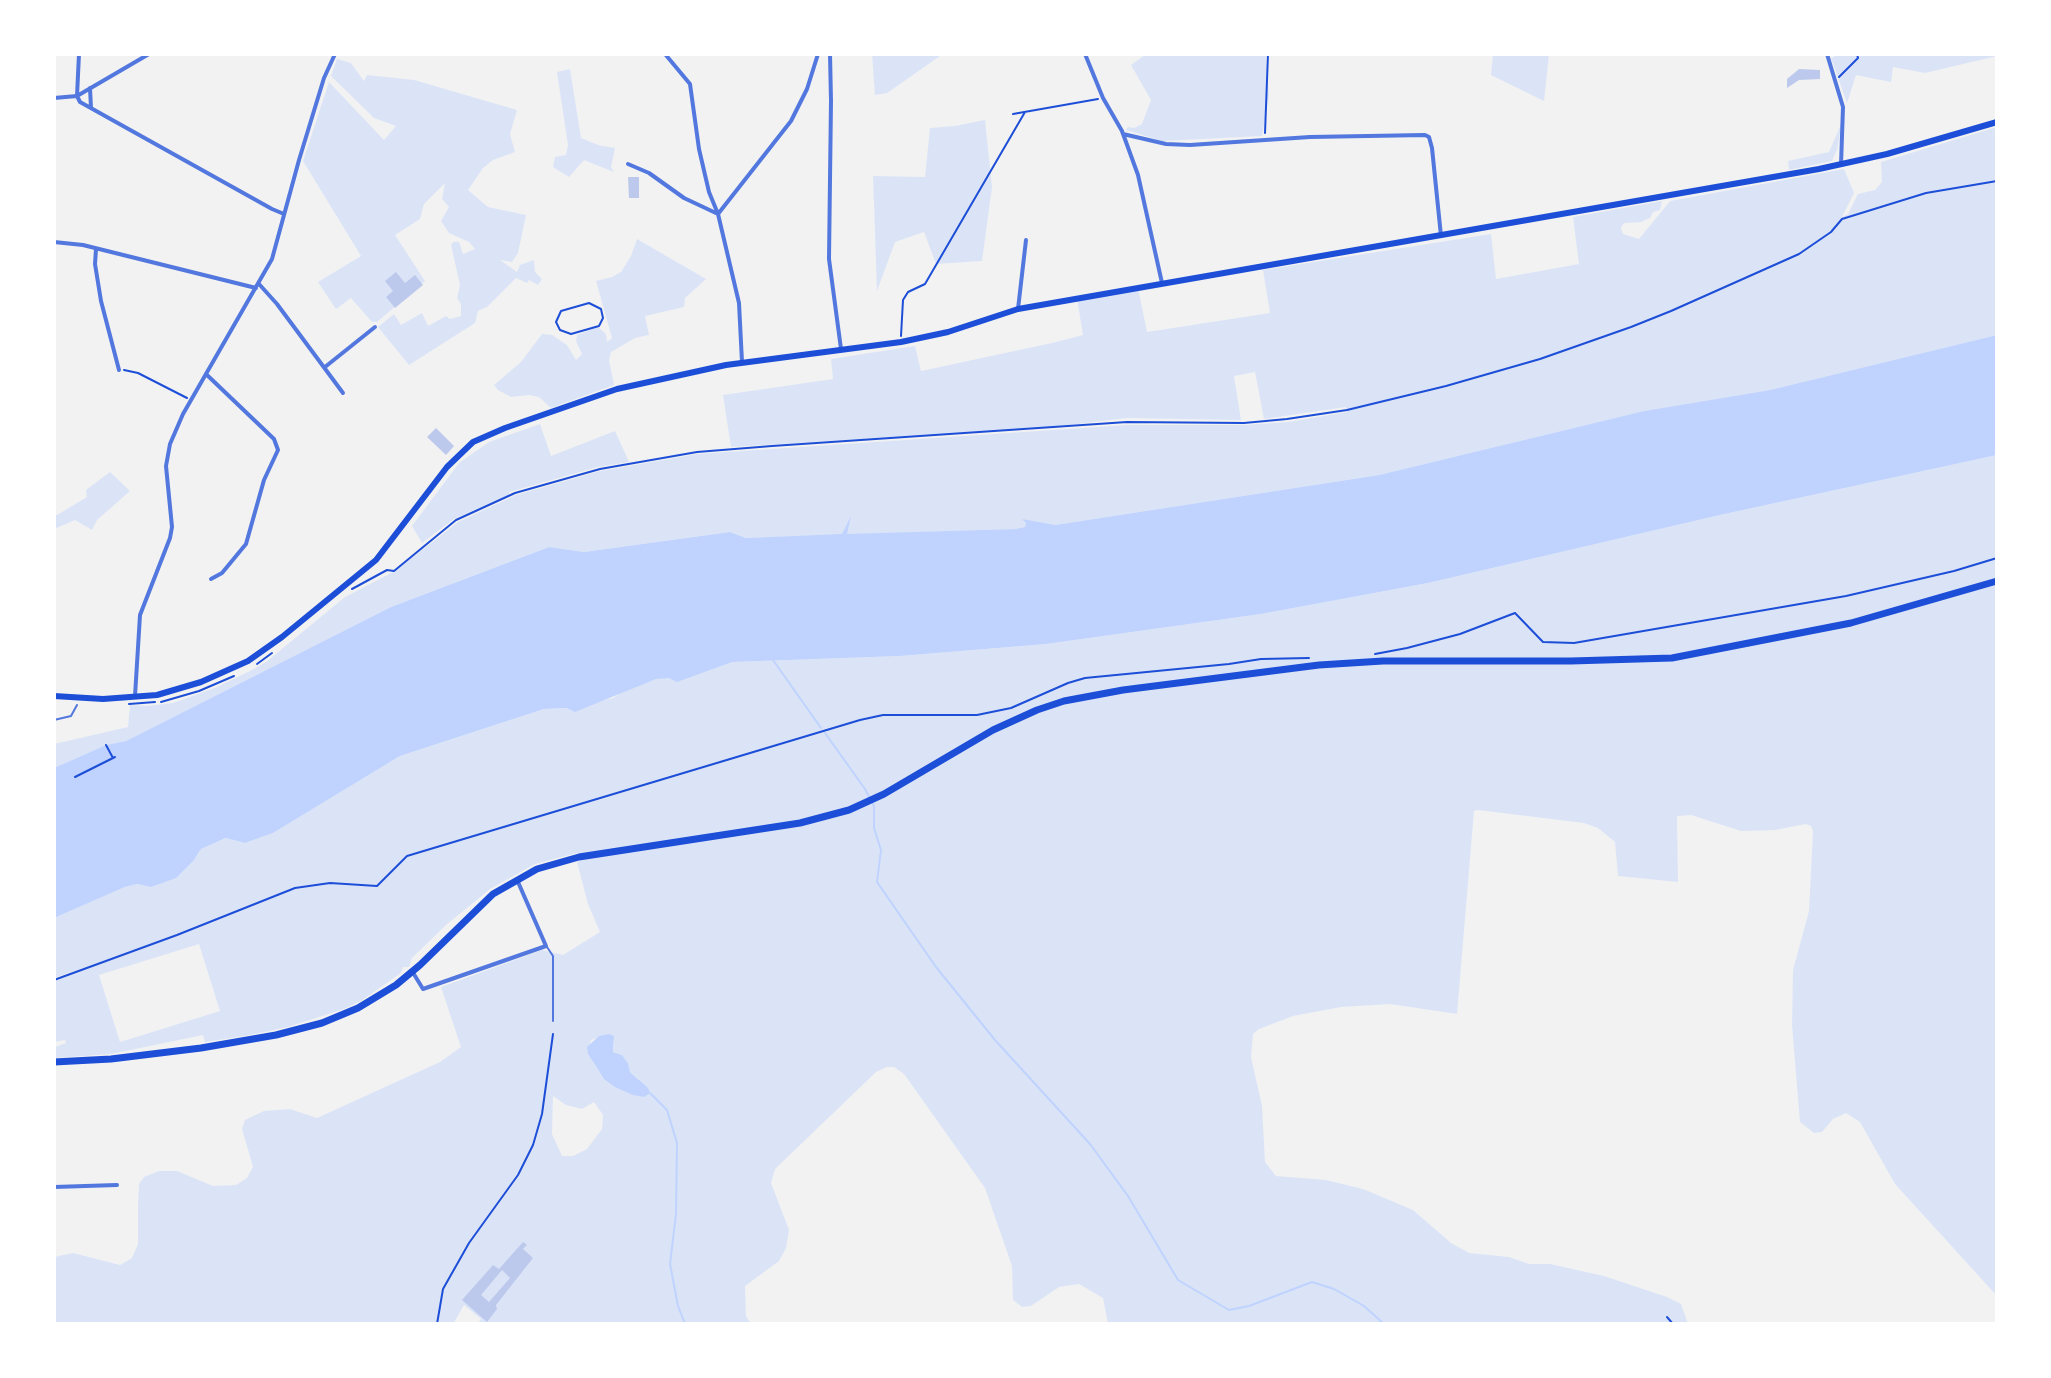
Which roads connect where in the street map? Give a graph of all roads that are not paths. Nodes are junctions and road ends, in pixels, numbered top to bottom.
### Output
1 (79, 54) edge
2 (149, 54) edge
3 (335, 54) edge
4 (665, 54) edge
5 (818, 54) edge
6 (830, 54) edge
7 (1085, 54) edge
8 (1827, 54) edge
9 (90, 88) junction
10 (77, 96) junction
11 (54, 98) edge
12 (91, 108) junction
13 (1997, 122) edge
14 (1122, 131) junction
15 (628, 164) dead end
16 (1841, 165) junction
17 (284, 214) junction
18 (718, 214) junction
19 (1441, 236) junction
20 (1026, 240) dead end
21 (54, 242) edge
22 (96, 249) junction
23 (1162, 283) junction
24 (258, 286) junction
25 (1018, 309) junction
26 (375, 327) dead end
27 (841, 349) junction
28 (742, 364) junction
29 (325, 367) junction
30 (119, 370) road end
31 (207, 375) junction
32 (343, 393) dead end
33 (211, 579) dead end
34 (1997, 581) edge
35 (54, 696) edge
36 (135, 698) junction
37 (77, 705) dead end
38 (54, 720) edge
39 (517, 879) junction
40 (546, 946) junction
41 (412, 971) junction
42 (553, 1021) dead end
43 (54, 1062) edge
44 (117, 1185) dead end
45 (54, 1187) edge

1 - 10 street
2 - 9 street
3 - 17 street
4 - 18 street
5 - 18 street
6 - 27 street
7 - 14 street
8 - 16 street
9 - 10 street
9 - 12 street
10 - 11 street
10 - 12 street
12 - 17 street
13 - 16 main road
14 - 19 street
14 - 23 street
15 - 18 street
16 - 19 main road
17 - 24 street
18 - 28 street
19 - 23 main road
20 - 25 street
21 - 22 street
22 - 24 street
22 - 30 street
23 - 25 main road
24 - 29 street
24 - 31 street
25 - 27 main road
26 - 29 street
27 - 28 main road
28 - 36 main road
29 - 32 street
31 - 33 street
31 - 36 street
34 - 39 main road
35 - 36 main road
37 - 38 lane
39 - 40 street
39 - 41 main road
40 - 41 street
40 - 42 lane
41 - 43 main road
44 - 45 street

